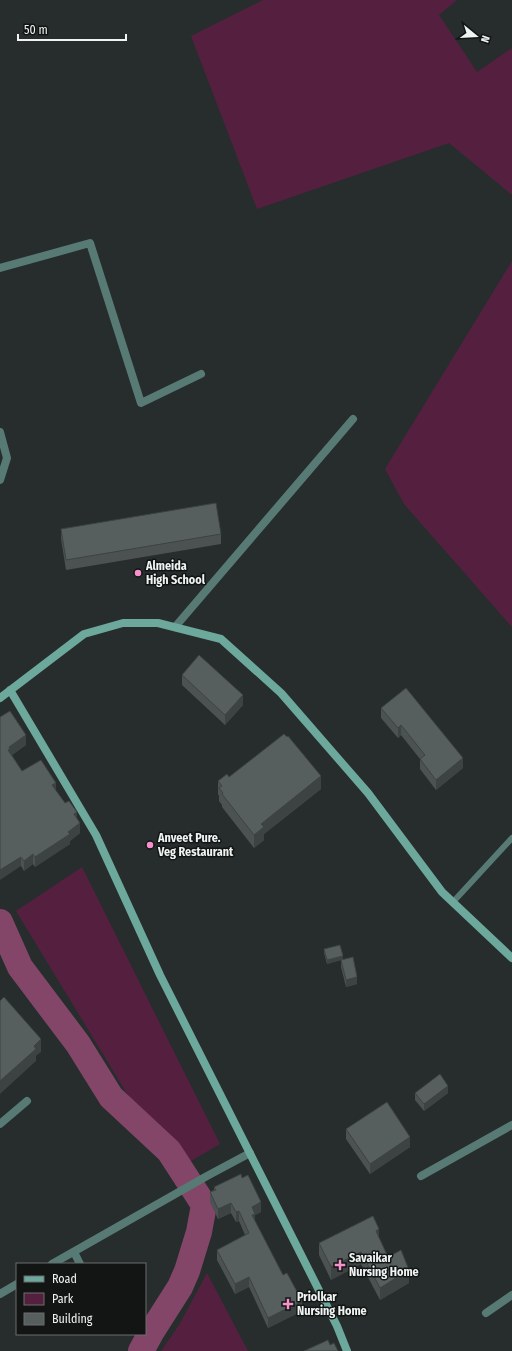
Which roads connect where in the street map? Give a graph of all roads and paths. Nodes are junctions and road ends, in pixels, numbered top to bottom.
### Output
1 (0, 268) edge
2 (201, 374) dead end
3 (353, 420) dead end
4 (0, 432) edge
5 (0, 480) edge
6 (175, 627) junction
7 (10, 690) junction
8 (0, 698) edge
9 (512, 838) edge
10 (453, 902) junction
11 (512, 958) edge
12 (27, 1101) dead end
13 (0, 1124) edge
14 (512, 1125) edge
15 (250, 1153) junction
16 (421, 1176) dead end
17 (74, 1252) junction
18 (54, 1263) edge
19 (80, 1263) edge
20 (16, 1285) edge
21 (0, 1294) edge
22 (512, 1295) edge
23 (486, 1313) dead end
24 (347, 1351) edge

1 - 2 street
3 - 6 street
4 - 5 street
6 - 7 street
6 - 10 street
7 - 8 street
7 - 15 street
9 - 10 lane
10 - 11 street
12 - 13 street
14 - 16 street
15 - 17 street
15 - 24 street
17 - 18 street
17 - 19 street
20 - 21 street
22 - 23 street

